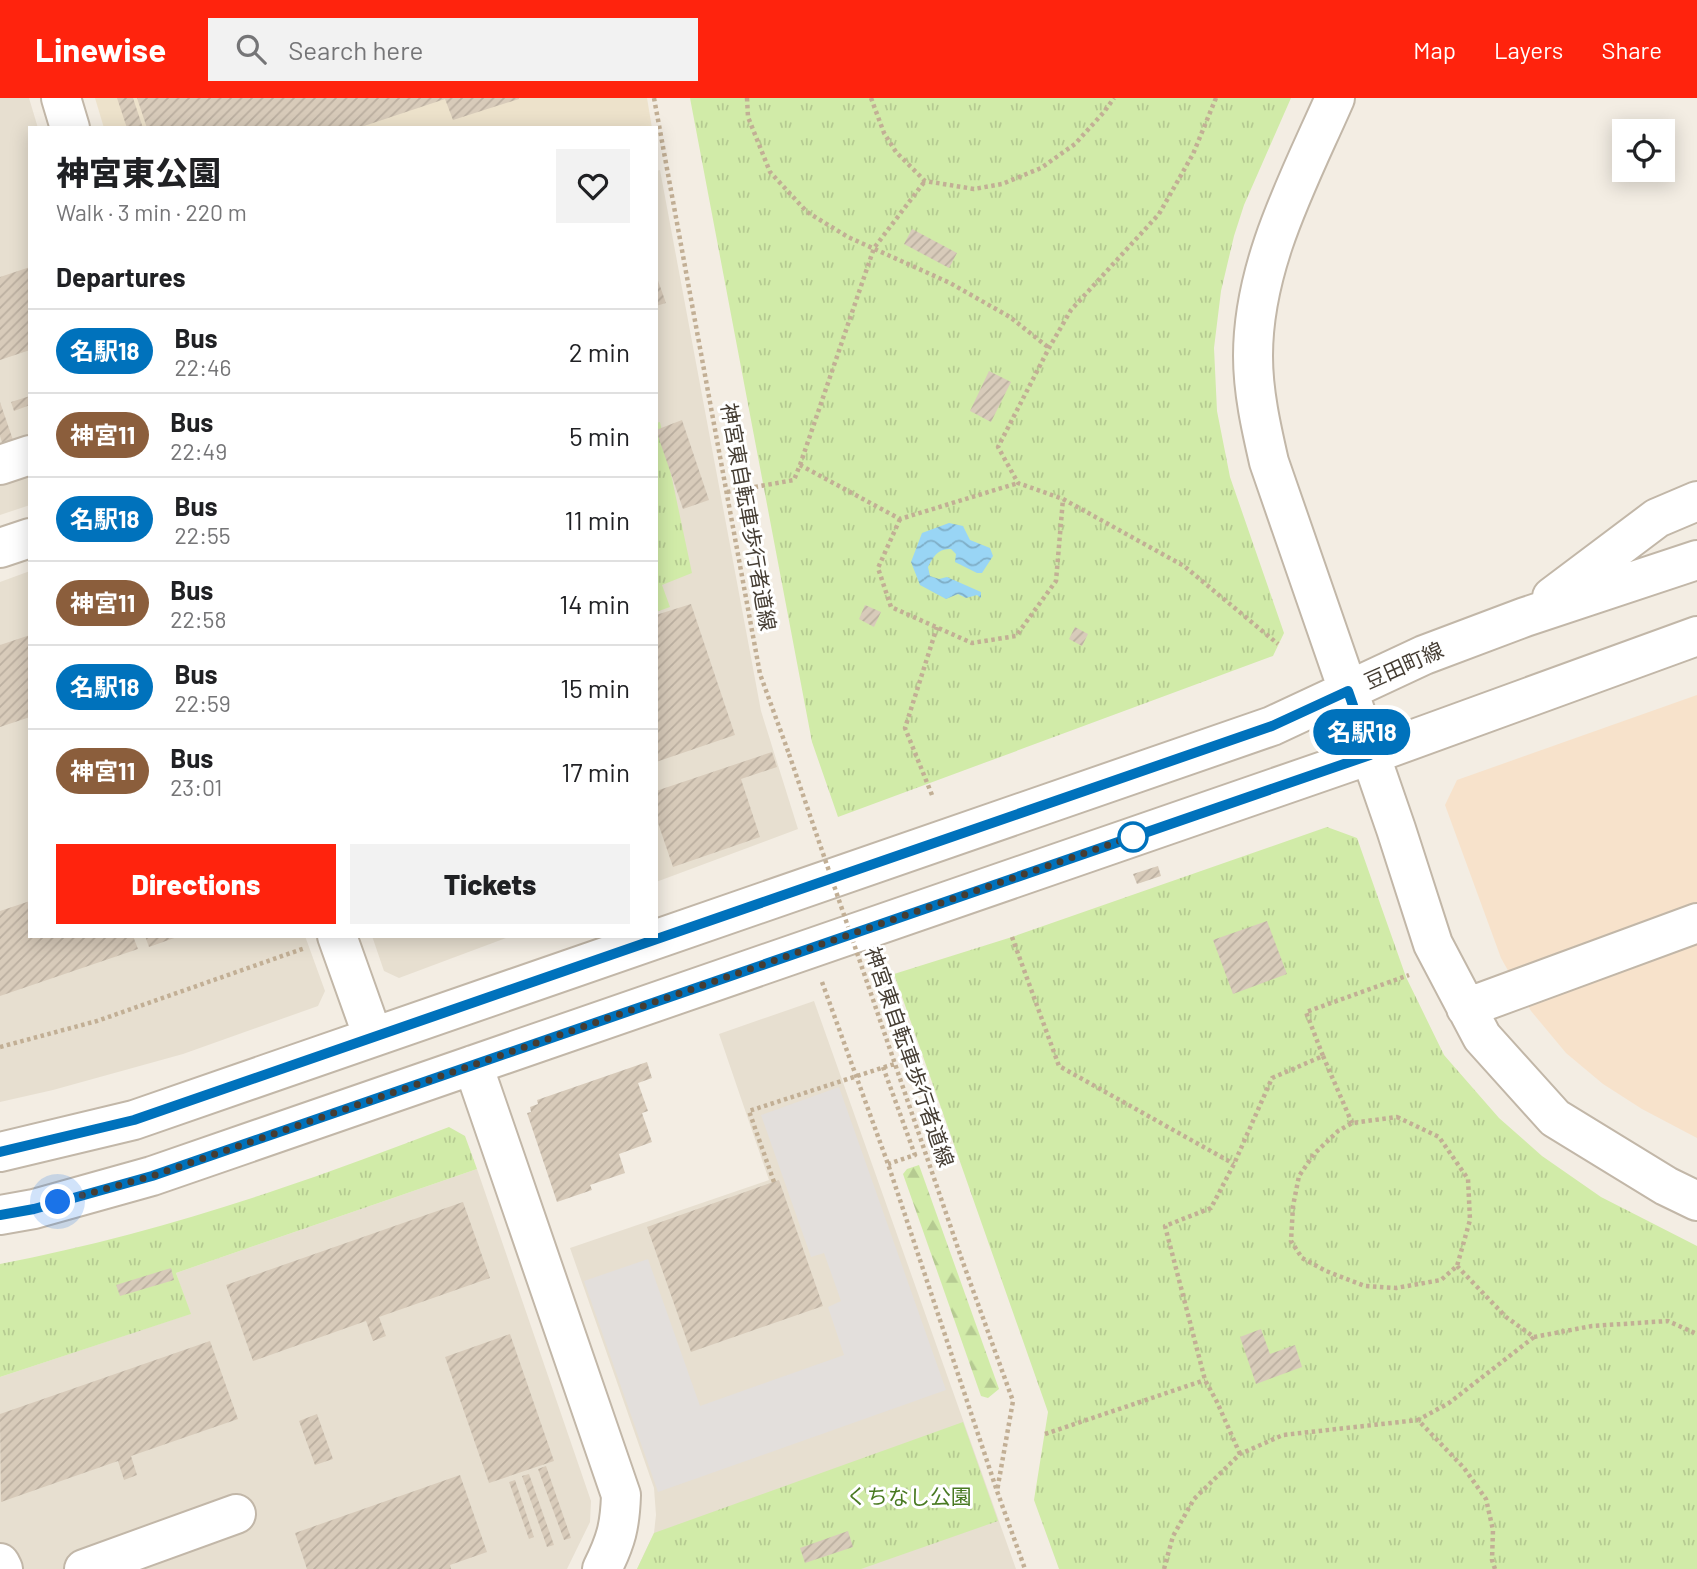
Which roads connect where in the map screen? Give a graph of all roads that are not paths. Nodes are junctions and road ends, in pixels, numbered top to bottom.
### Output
1 (61, 98) edge
2 (1335, 98) edge
3 (69, 126) edge
4 (28, 456) edge
5 (0, 465) edge
6 (1697, 501) edge
7 (28, 539) edge
8 (0, 548) edge
9 (1697, 560) edge
10 (1525, 617) junction
11 (1697, 636) edge
12 (1348, 691) junction
13 (1370, 755) junction
14 (1697, 923) edge
15 (323, 941) edge
16 (1466, 1008) junction
17 (373, 1037) junction
18 (473, 1065) junction
19 (0, 1152) edge
20 (1697, 1201) edge
21 (0, 1215) edge
22 (236, 1514) dead end
23 (0, 1563) edge
24 (3, 1569) edge
25 (84, 1569) edge
26 (602, 1569) edge

1 - 3 street
2 - 12 street
4 - 5 street
6 - 10 street
7 - 8 street
9 - 10 street, 豆田町線
10 - 12 street, 豆田町線
11 - 13 street
12 - 13 street
12 - 17 street, 豆田町線
13 - 16 street
13 - 18 street
14 - 16 street
15 - 17 street
16 - 20 street
17 - 19 street, 豆田町線
18 - 21 street
18 - 26 street
22 - 25 street
23 - 24 street

